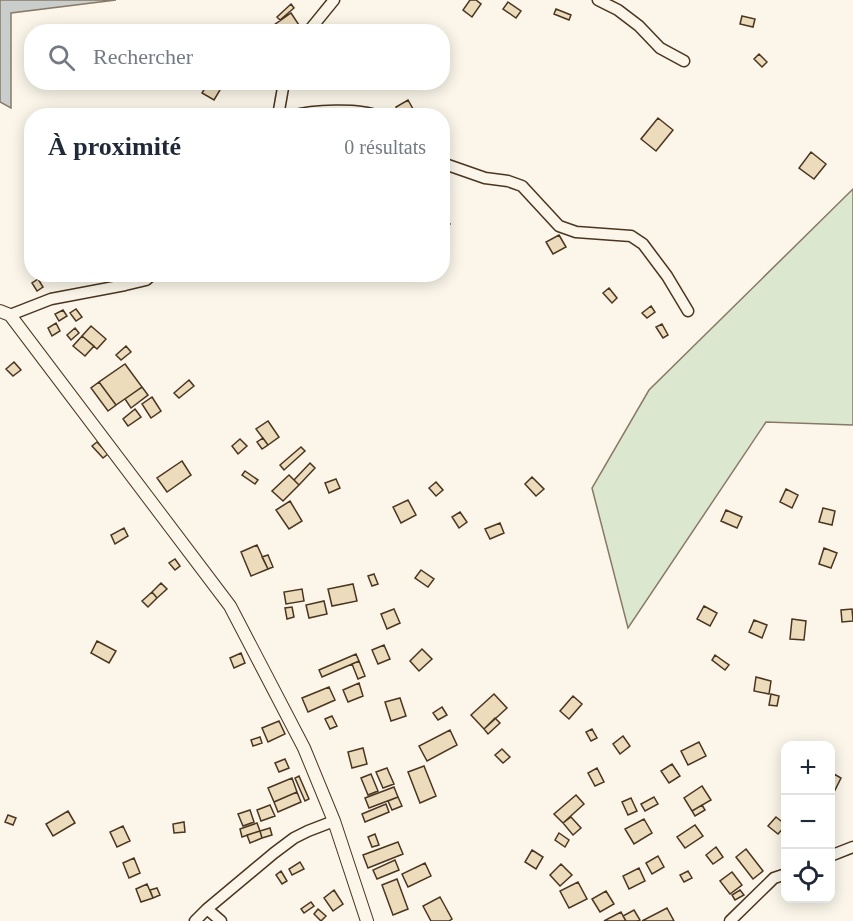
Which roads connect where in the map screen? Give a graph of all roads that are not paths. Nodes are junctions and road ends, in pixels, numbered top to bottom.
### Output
1 (334, 0) edge
2 (598, 0) edge
3 (314, 24) edge
4 (684, 62) dead end
5 (283, 90) edge
6 (279, 108) edge
7 (450, 166) edge
8 (138, 282) edge
9 (687, 311) dead end
10 (5, 313) edge
11 (334, 821) junction
12 (853, 847) edge
13 (835, 854) edge
14 (781, 876) edge
15 (207, 909) junction
16 (195, 921) edge
17 (221, 921) edge
18 (367, 921) edge
19 (730, 921) edge

1 - 3 street
2 - 4 street
5 - 6 street
7 - 9 street
8 - 10 street
10 - 11 street
11 - 15 street
11 - 18 street
12 - 13 street
14 - 19 street
15 - 16 street
15 - 17 street

